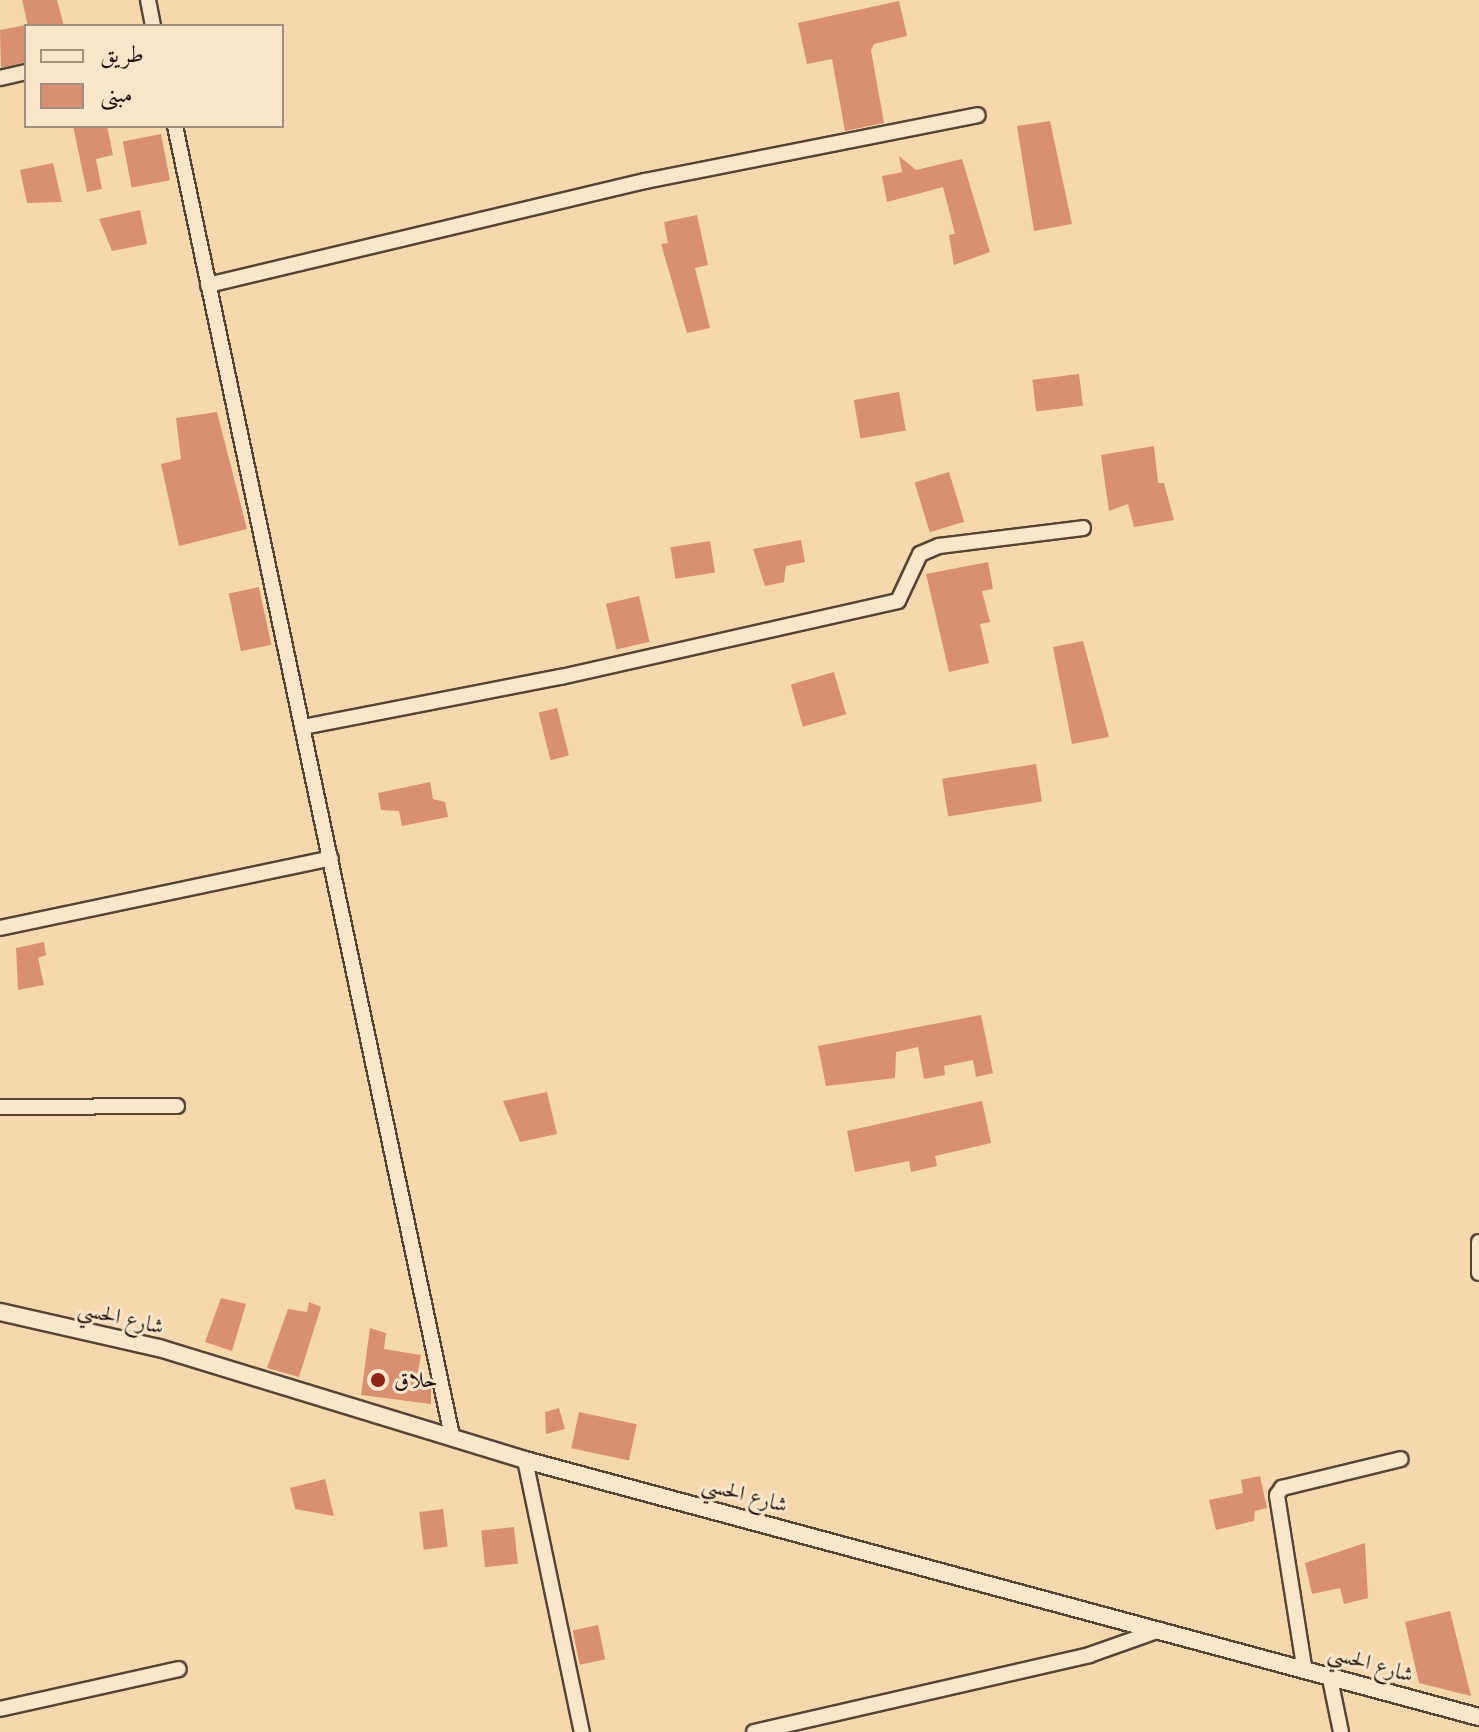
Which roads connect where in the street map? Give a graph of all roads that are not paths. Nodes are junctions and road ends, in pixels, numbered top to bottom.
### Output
1 (148, 0) edge
2 (153, 24) edge
3 (24, 72) edge
4 (0, 78) edge
5 (978, 115) dead end
6 (175, 128) edge
7 (208, 285) junction
8 (1083, 528) dead end
9 (303, 727) junction
10 (331, 858) junction
11 (0, 928) edge
12 (177, 1106) dead end
13 (0, 1107) edge
14 (1479, 1242) edge
15 (1479, 1273) edge
16 (0, 1312) edge
17 (452, 1436) junction
18 (1401, 1459) dead end
19 (525, 1460) junction
20 (1165, 1628) junction
21 (1304, 1666) junction
22 (179, 1669) dead end
23 (1329, 1674) junction
24 (0, 1709) edge
25 (1479, 1717) edge
26 (582, 1732) edge
27 (754, 1732) edge
28 (1341, 1732) edge

1 - 2 street
3 - 4 street
5 - 7 street
6 - 7 street
7 - 9 street
8 - 9 street
9 - 10 street
10 - 11 street
10 - 17 street
12 - 13 street
14 - 15 street
16 - 17 street, شارع الحسي
17 - 19 street, شارع الحسي
18 - 21 street
19 - 20 street, شارع الحسي
19 - 26 street
20 - 21 street, شارع الحسي
20 - 27 street
21 - 23 street, شارع الحسي
22 - 24 street
23 - 25 street, شارع الحسي
23 - 28 street

